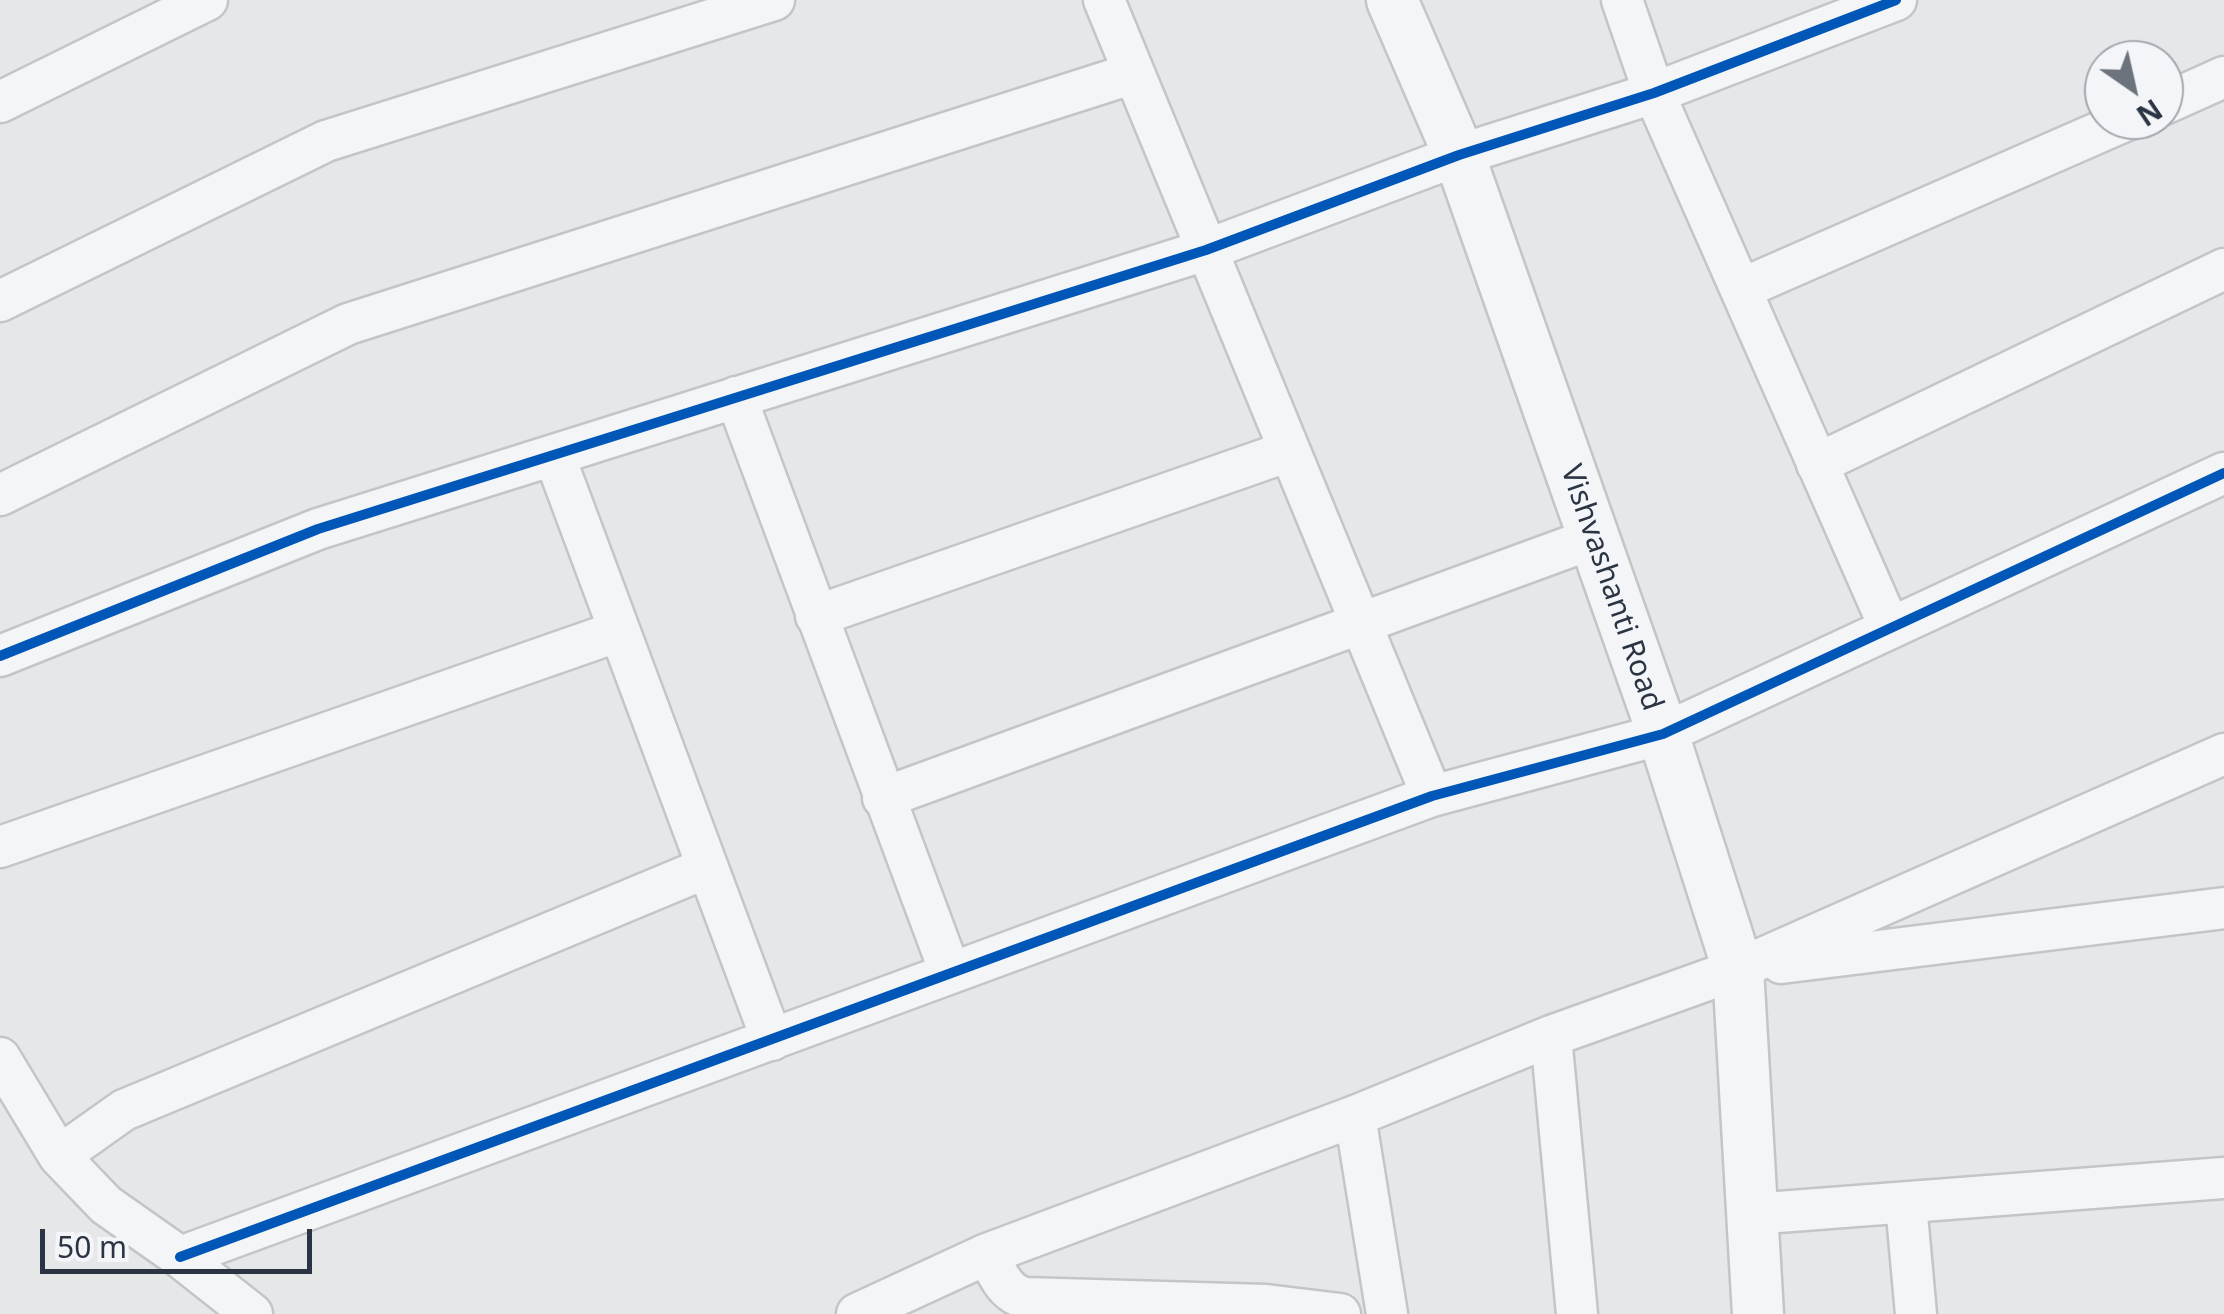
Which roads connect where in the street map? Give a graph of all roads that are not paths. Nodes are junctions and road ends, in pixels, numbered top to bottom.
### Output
1 (207, 0) edge
2 (774, 0) edge
3 (1104, 0) edge
4 (1392, 0) edge
5 (1622, 0) edge
6 (1896, 0) edge
7 (1134, 74) junction
8 (2224, 77) edge
9 (1654, 93) junction
10 (2184, 95) edge
11 (0, 102) edge
12 (2084, 139) edge
13 (1459, 155) junction
14 (1206, 250) junction
15 (2224, 268) edge
16 (1741, 290) junction
17 (0, 300) edge
18 (736, 398) junction
19 (1289, 451) junction
20 (554, 454) junction
21 (1817, 464) junction
22 (2224, 473) edge
23 (0, 495) edge
24 (1594, 538) junction
25 (816, 616) junction
26 (1360, 622) junction
27 (1890, 628) junction
28 (619, 631) junction
29 (0, 656) edge
30 (1663, 734) junction
31 (2224, 754) edge
32 (1432, 796) junction
33 (883, 798) junction
34 (0, 847) edge
35 (706, 868) junction
36 (2224, 908) edge
37 (1738, 969) junction
38 (950, 972) junction
39 (1550, 1036) junction
40 (772, 1040) junction
41 (0, 1058) edge
42 (1356, 1116) junction
43 (59, 1156) junction
44 (2224, 1178) edge
45 (1906, 1204) junction
46 (1752, 1214) junction
47 (987, 1254) junction
48 (180, 1257) junction
49 (252, 1314) edge
50 (857, 1314) edge
51 (1340, 1314) edge
52 (1387, 1314) edge
53 (1577, 1314) edge
54 (1758, 1314) edge
55 (1916, 1314) edge

1 - 11 street
2 - 17 street
3 - 7 street
4 - 13 street, Vishvashanti Road
5 - 9 street
6 - 9 street
7 - 14 street
7 - 23 street
8 - 10 street
9 - 13 street
9 - 16 street
12 - 16 street
13 - 14 street
13 - 24 street, Vishvashanti Road
14 - 18 street
14 - 19 street
15 - 21 street
16 - 21 street
18 - 20 street
18 - 25 street
19 - 25 street
19 - 26 street
20 - 28 street
20 - 29 street
21 - 27 street
22 - 27 street
24 - 26 street
24 - 30 street, Vishvashanti Road
25 - 33 street
26 - 32 street
26 - 33 street
27 - 30 street
28 - 34 street
28 - 35 street
30 - 32 street
30 - 37 street, Vishvashanti Road
31 - 37 street
32 - 38 street
33 - 38 street
35 - 40 street
35 - 43 street
36 - 37 street
37 - 39 street
37 - 46 street, Vishvashanti Road
38 - 40 street
39 - 42 street
39 - 53 street
40 - 48 street
41 - 43 street
42 - 47 street
42 - 52 street
43 - 48 street
44 - 45 street
45 - 46 street
45 - 55 street
46 - 54 street, Vishvashanti Road
47 - 50 street
47 - 51 street
48 - 49 street

